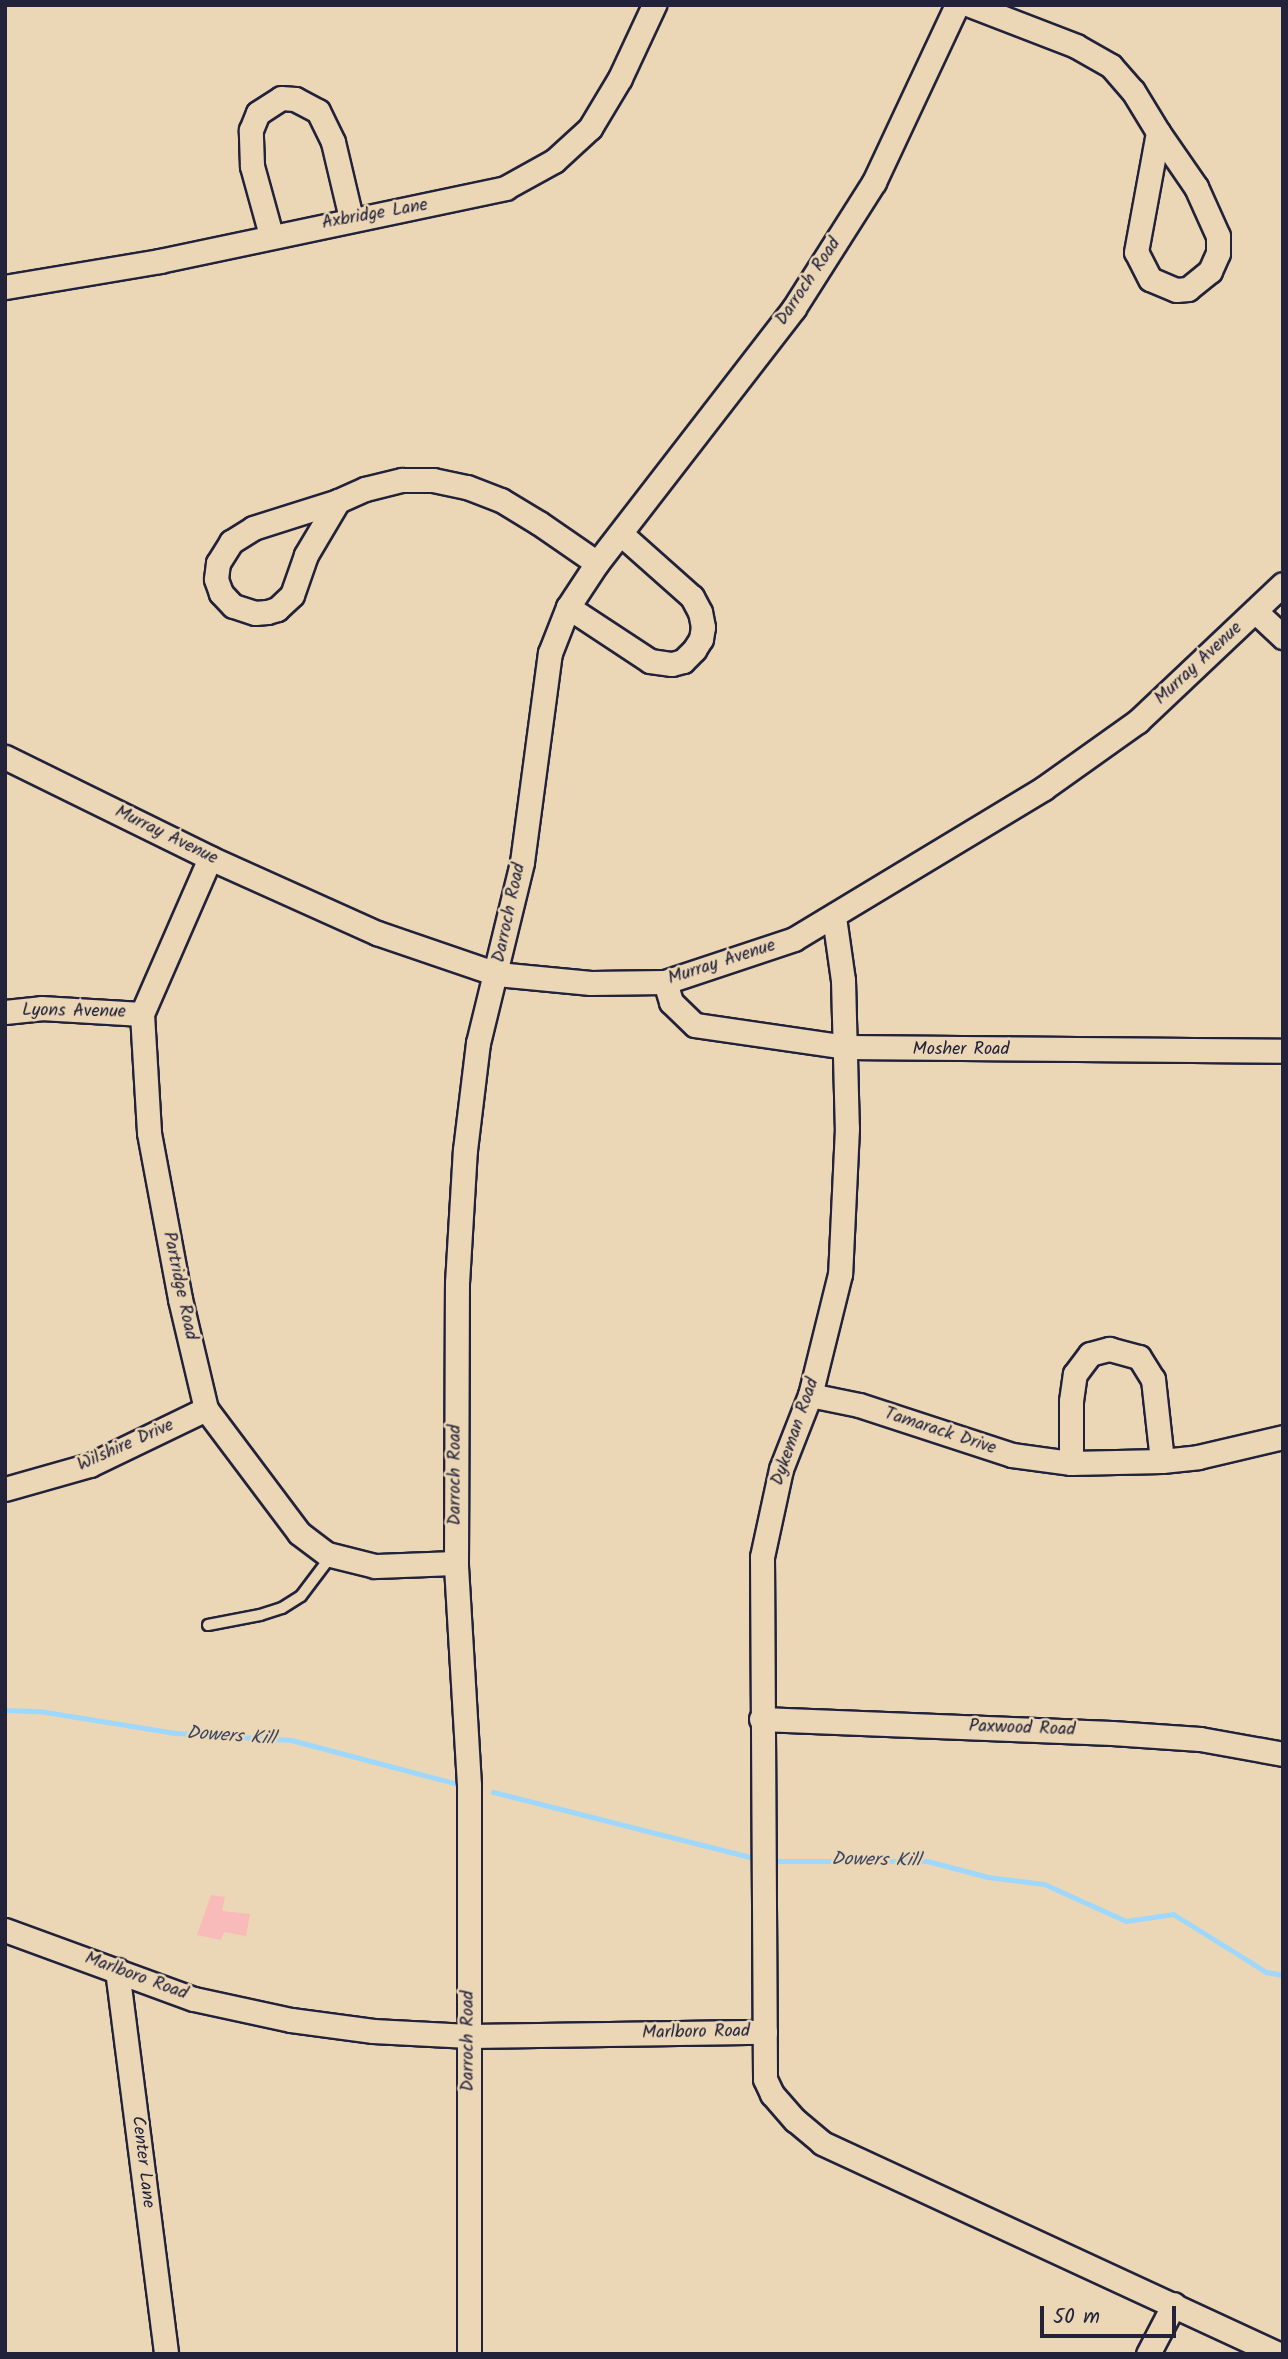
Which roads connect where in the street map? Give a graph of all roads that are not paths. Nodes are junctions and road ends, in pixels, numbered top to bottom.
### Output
1 (654, 5) edge
2 (957, 5) edge
3 (970, 5) edge
4 (1158, 132) junction
5 (351, 218) junction
6 (271, 235) junction
7 (5, 286) edge
8 (338, 501) junction
9 (621, 534) junction
10 (597, 564) junction
11 (1283, 584) edge
12 (568, 607) junction
13 (1255, 611) junction
14 (1283, 637) edge
15 (5, 757) edge
16 (210, 858) junction
17 (834, 917) junction
18 (496, 974) junction
19 (665, 982) junction
20 (5, 1012) edge
21 (142, 1014) junction
22 (845, 1047) junction
23 (1283, 1051) edge
24 (810, 1395) junction
25 (206, 1409) junction
26 (1283, 1437) edge
27 (1162, 1461) junction
28 (1071, 1463) junction
29 (5, 1489) edge
30 (332, 1555) junction
31 (456, 1563) junction
32 (208, 1625) dead end
33 (761, 1719) junction
34 (1283, 1754) edge
35 (5, 1930) edge
36 (117, 1970) junction
37 (765, 2032) junction
38 (470, 2036) junction
39 (1174, 2304) junction
40 (166, 2354) edge
41 (469, 2354) edge
42 (1148, 2354) edge
43 (1278, 2354) edge

1 - 5 street, Axbridge Lane
2 - 9 street, Darroch Road
3 - 4 street
4 - 4 street
5 - 6 street, Axbridge Lane
5 - 6 street
6 - 7 street, Axbridge Lane
8 - 8 street
8 - 10 street
9 - 10 street, Darroch Road
9 - 12 street
10 - 12 street, Darroch Road
11 - 13 street, Murray Avenue
12 - 18 street, Darroch Road
13 - 14 street
13 - 17 street, Murray Avenue
15 - 16 street, Murray Avenue
16 - 18 street, Murray Avenue
16 - 21 street, Partridge Road
17 - 19 street, Murray Avenue
17 - 22 street, Dykeman Road
18 - 19 street, Murray Avenue
18 - 31 street, Darroch Road
19 - 22 street, Mosher Road
20 - 21 street, Lyons Avenue
21 - 25 street, Partridge Road
22 - 23 street, Mosher Road
22 - 24 street, Dykeman Road
24 - 28 street, Tamarack Drive
24 - 33 street, Dykeman Road
25 - 29 street, Wilshire Drive
25 - 30 street, Partridge Road
26 - 27 street, Tamarack Drive
27 - 28 street, Tamarack Drive
27 - 28 street
30 - 31 street, Partridge Road
30 - 32 lane
31 - 38 street, Darroch Road
33 - 34 street, Paxwood Road
33 - 37 street, Dykeman Road
35 - 36 street, Marlboro Road
36 - 38 street, Marlboro Road
36 - 40 street, Center Lane
37 - 38 street, Marlboro Road
37 - 39 street, Marlboro Road
38 - 41 street, Darroch Road
39 - 42 street
39 - 43 street, Marlboro Road

